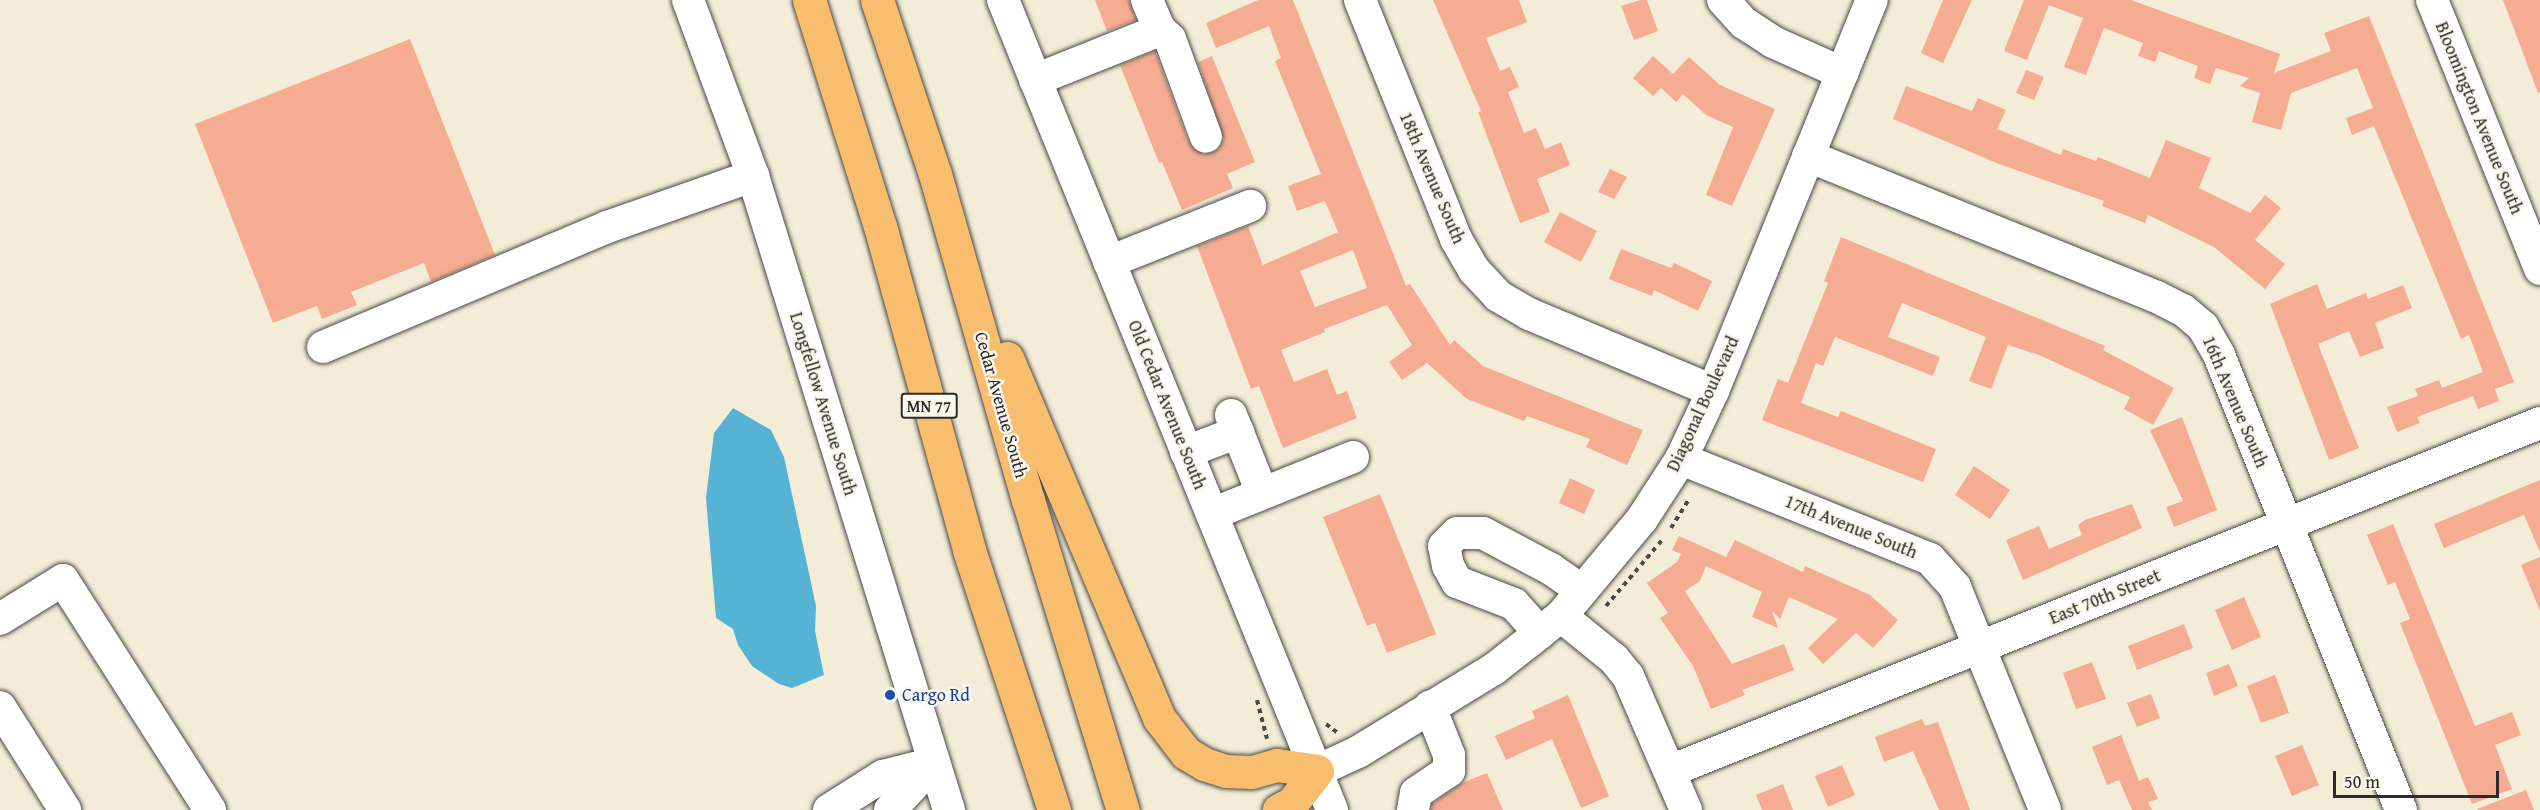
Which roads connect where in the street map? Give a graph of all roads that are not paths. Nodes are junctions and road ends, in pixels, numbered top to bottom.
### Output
1 (688, 0) edge
2 (809, 0) edge
3 (877, 0) edge
4 (1003, 0) edge
5 (1147, 0) edge
6 (1360, 0) edge
7 (1723, 0) edge
8 (1872, 0) edge
9 (2432, 0) edge
10 (1160, 30) junction
11 (1842, 73) junction
12 (1035, 80) junction
13 (1206, 137) dead end
14 (1808, 156) junction
15 (935, 174) junction
16 (753, 176) junction
17 (1250, 206) dead end
18 (1109, 262) junction
19 (2540, 269) edge
20 (323, 347) dead end
21 (1713, 391) junction
22 (2540, 423) edge
23 (1186, 453) junction
24 (1353, 456) dead end
25 (1681, 459) junction
26 (1262, 493) junction
27 (1212, 514) junction
28 (2284, 524) junction
29 (1582, 591) junction
30 (0, 619) edge
31 (1551, 624) junction
32 (1980, 647) junction
33 (0, 707) edge
34 (1430, 707) junction
35 (934, 763) junction
36 (1317, 771) junction
37 (1670, 771) junction
38 (65, 810) edge
39 (210, 810) edge
40 (829, 810) edge
41 (890, 810) edge
42 (949, 810) edge
43 (1054, 810) edge
44 (1123, 810) edge
45 (1279, 810) edge
46 (1332, 810) edge
47 (1413, 810) edge
48 (1686, 810) edge
49 (2045, 810) edge
50 (2401, 810) edge

1 - 16 street, Longfellow Avenue South
2 - 43 highway, MN 77
3 - 15 highway, Cedar Avenue South
4 - 12 street, Old Cedar Avenue South
5 - 10 street
6 - 21 street, 18th Avenue South
7 - 11 street
8 - 11 street, Diagonal Boulevard
9 - 19 street, Bloomington Avenue South
10 - 12 street
10 - 13 street
11 - 14 street, Diagonal Boulevard
12 - 18 street, Old Cedar Avenue South
14 - 21 street, Diagonal Boulevard
14 - 28 street, 16th Avenue South
15 - 36 highway
15 - 44 highway, Cedar Avenue South
16 - 20 street
16 - 35 street, Longfellow Avenue South
17 - 18 street
18 - 23 street, Old Cedar Avenue South
21 - 25 street, Diagonal Boulevard
22 - 28 street, East 70th Street
23 - 26 street
23 - 27 street, Old Cedar Avenue South
24 - 26 street
25 - 29 street, Diagonal Boulevard
25 - 32 street, 17th Avenue South
26 - 27 street
27 - 36 street, Old Cedar Avenue South
28 - 32 street, East 70th Street
28 - 50 street, 16th Avenue South
29 - 31 street, Diagonal Boulevard
29 - 31 street
30 - 39 street
31 - 34 street, Diagonal Boulevard
31 - 37 street
32 - 37 street, East 70th Street
32 - 49 street, 17th Avenue South
33 - 38 street
34 - 36 street, Diagonal Boulevard
34 - 47 street
35 - 40 street
35 - 41 street
35 - 42 street, Longfellow Avenue South
36 - 45 highway
36 - 46 street, Old Cedar Avenue South
37 - 48 street

